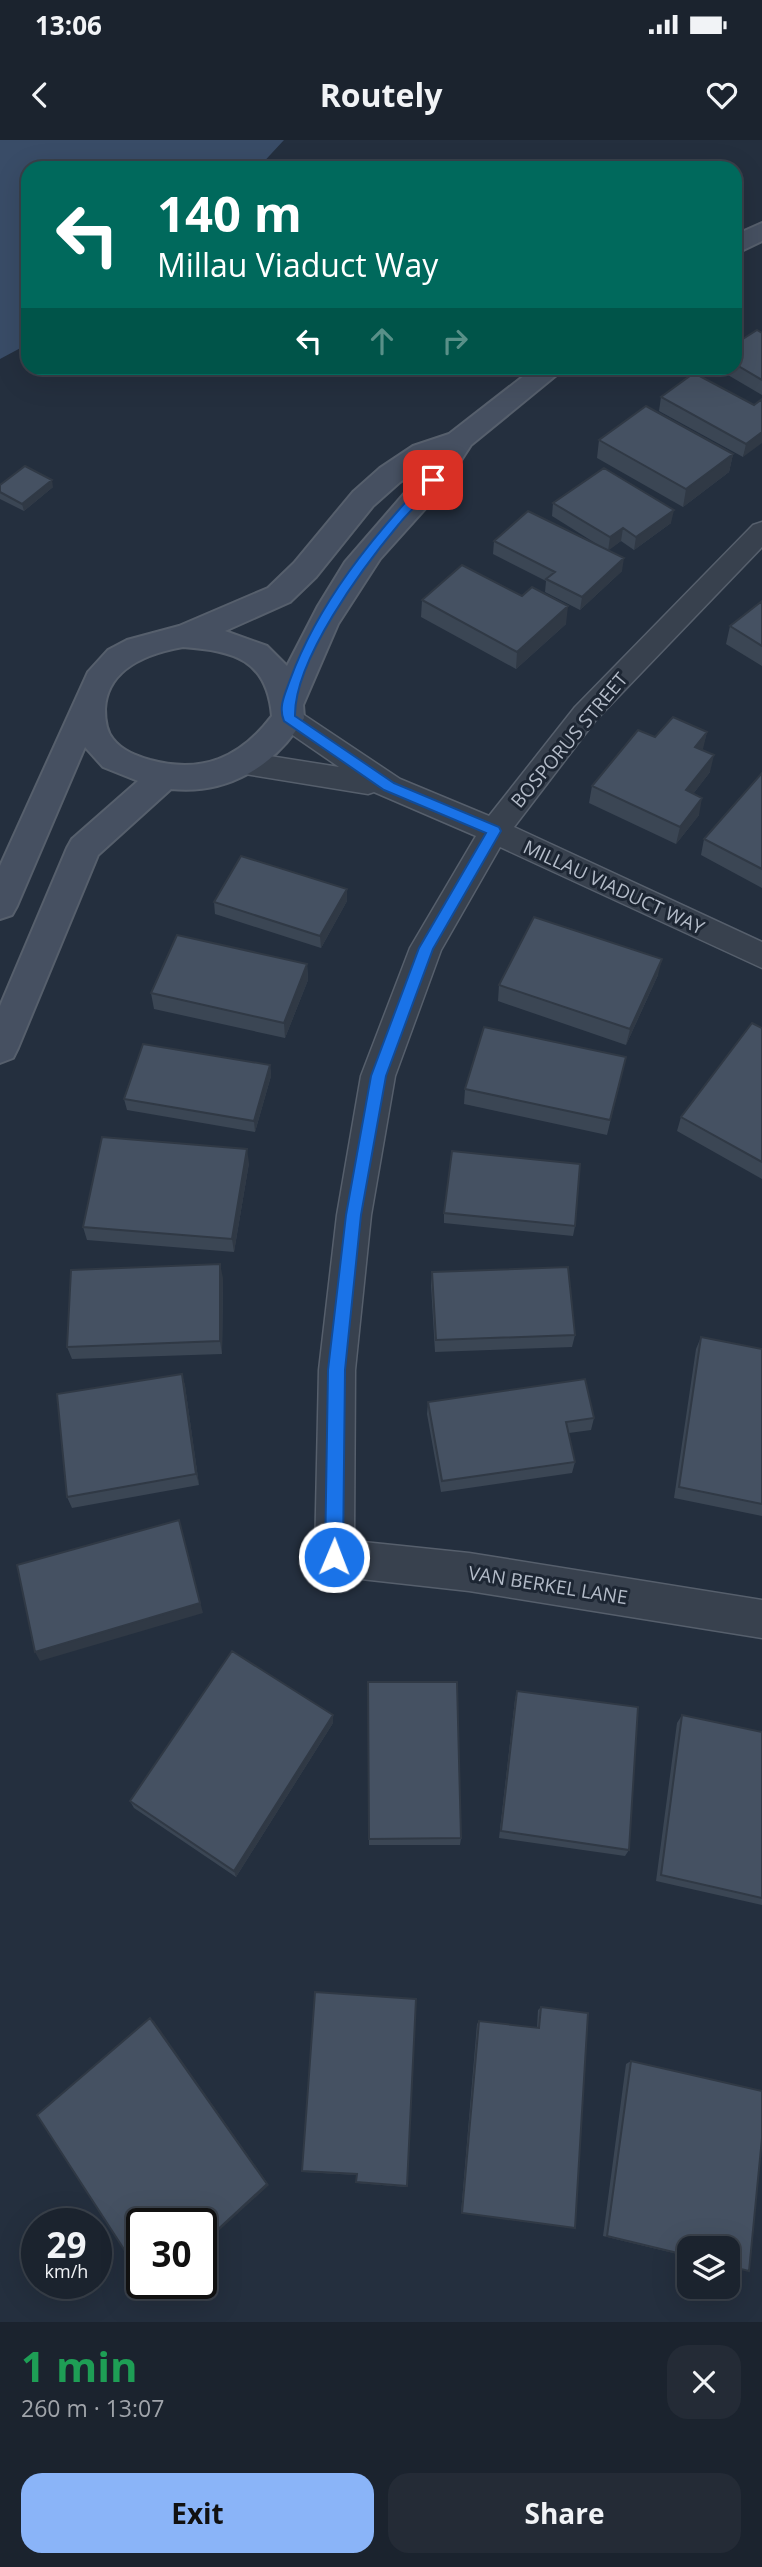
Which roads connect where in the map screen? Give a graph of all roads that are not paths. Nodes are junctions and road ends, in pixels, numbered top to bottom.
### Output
1 (762, 231) edge
2 (742, 242) edge
3 (542, 375) edge
4 (458, 440) junction
5 (762, 531) edge
6 (183, 636) junction
7 (88, 707) junction
8 (288, 710) junction
9 (245, 763) junction
10 (163, 777) junction
11 (389, 787) junction
12 (494, 831) junction
13 (0, 906) edge
14 (762, 956) edge
15 (0, 1048) edge
16 (334, 1557) joint
17 (762, 1619) edge

1 - 2 street
3 - 4 street
4 - 6 street
4 - 8 street
5 - 12 street, BOSPORUS STREET
6 - 7 street
6 - 8 street
7 - 10 street
7 - 13 street
8 - 9 street
8 - 11 street, MILLAU VIADUCT WAY
9 - 10 street
9 - 11 street, MILLAU VIADUCT WAY
10 - 15 street
11 - 12 street, MILLAU VIADUCT WAY
12 - 14 street, MILLAU VIADUCT WAY
12 - 16 street, BOSPORUS STREET
16 - 17 street, VAN BERKEL LANE

